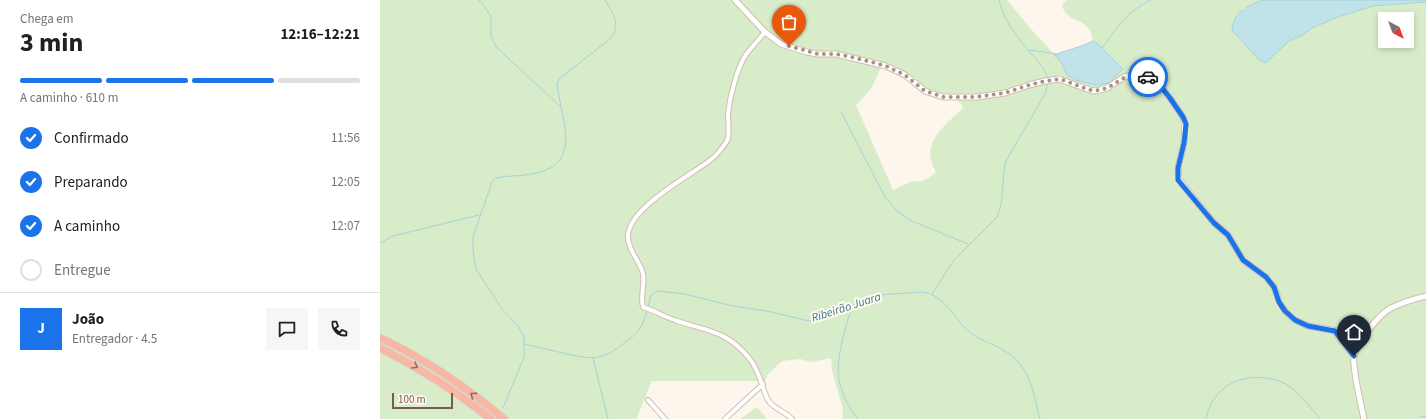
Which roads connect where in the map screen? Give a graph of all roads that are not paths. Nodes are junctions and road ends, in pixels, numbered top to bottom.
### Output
1 (735, 0) edge
2 (765, 32) junction
3 (1426, 296) edge
4 (1367, 330) junction
5 (1335, 331) junction
6 (380, 338) edge
7 (380, 348) edge
8 (1354, 356) junction
9 (763, 384) junction
10 (648, 400) dead end
11 (491, 419) edge
12 (504, 419) edge
13 (666, 419) edge
14 (725, 419) edge
15 (792, 419) edge
16 (1364, 419) edge

1 - 2 street
2 - 5 street
2 - 9 street
3 - 4 street
4 - 5 street
4 - 8 street
5 - 8 street
12 -> 6 highway
7 -> 11 highway
8 - 16 street
9 - 14 street
9 - 15 street
10 - 13 street

